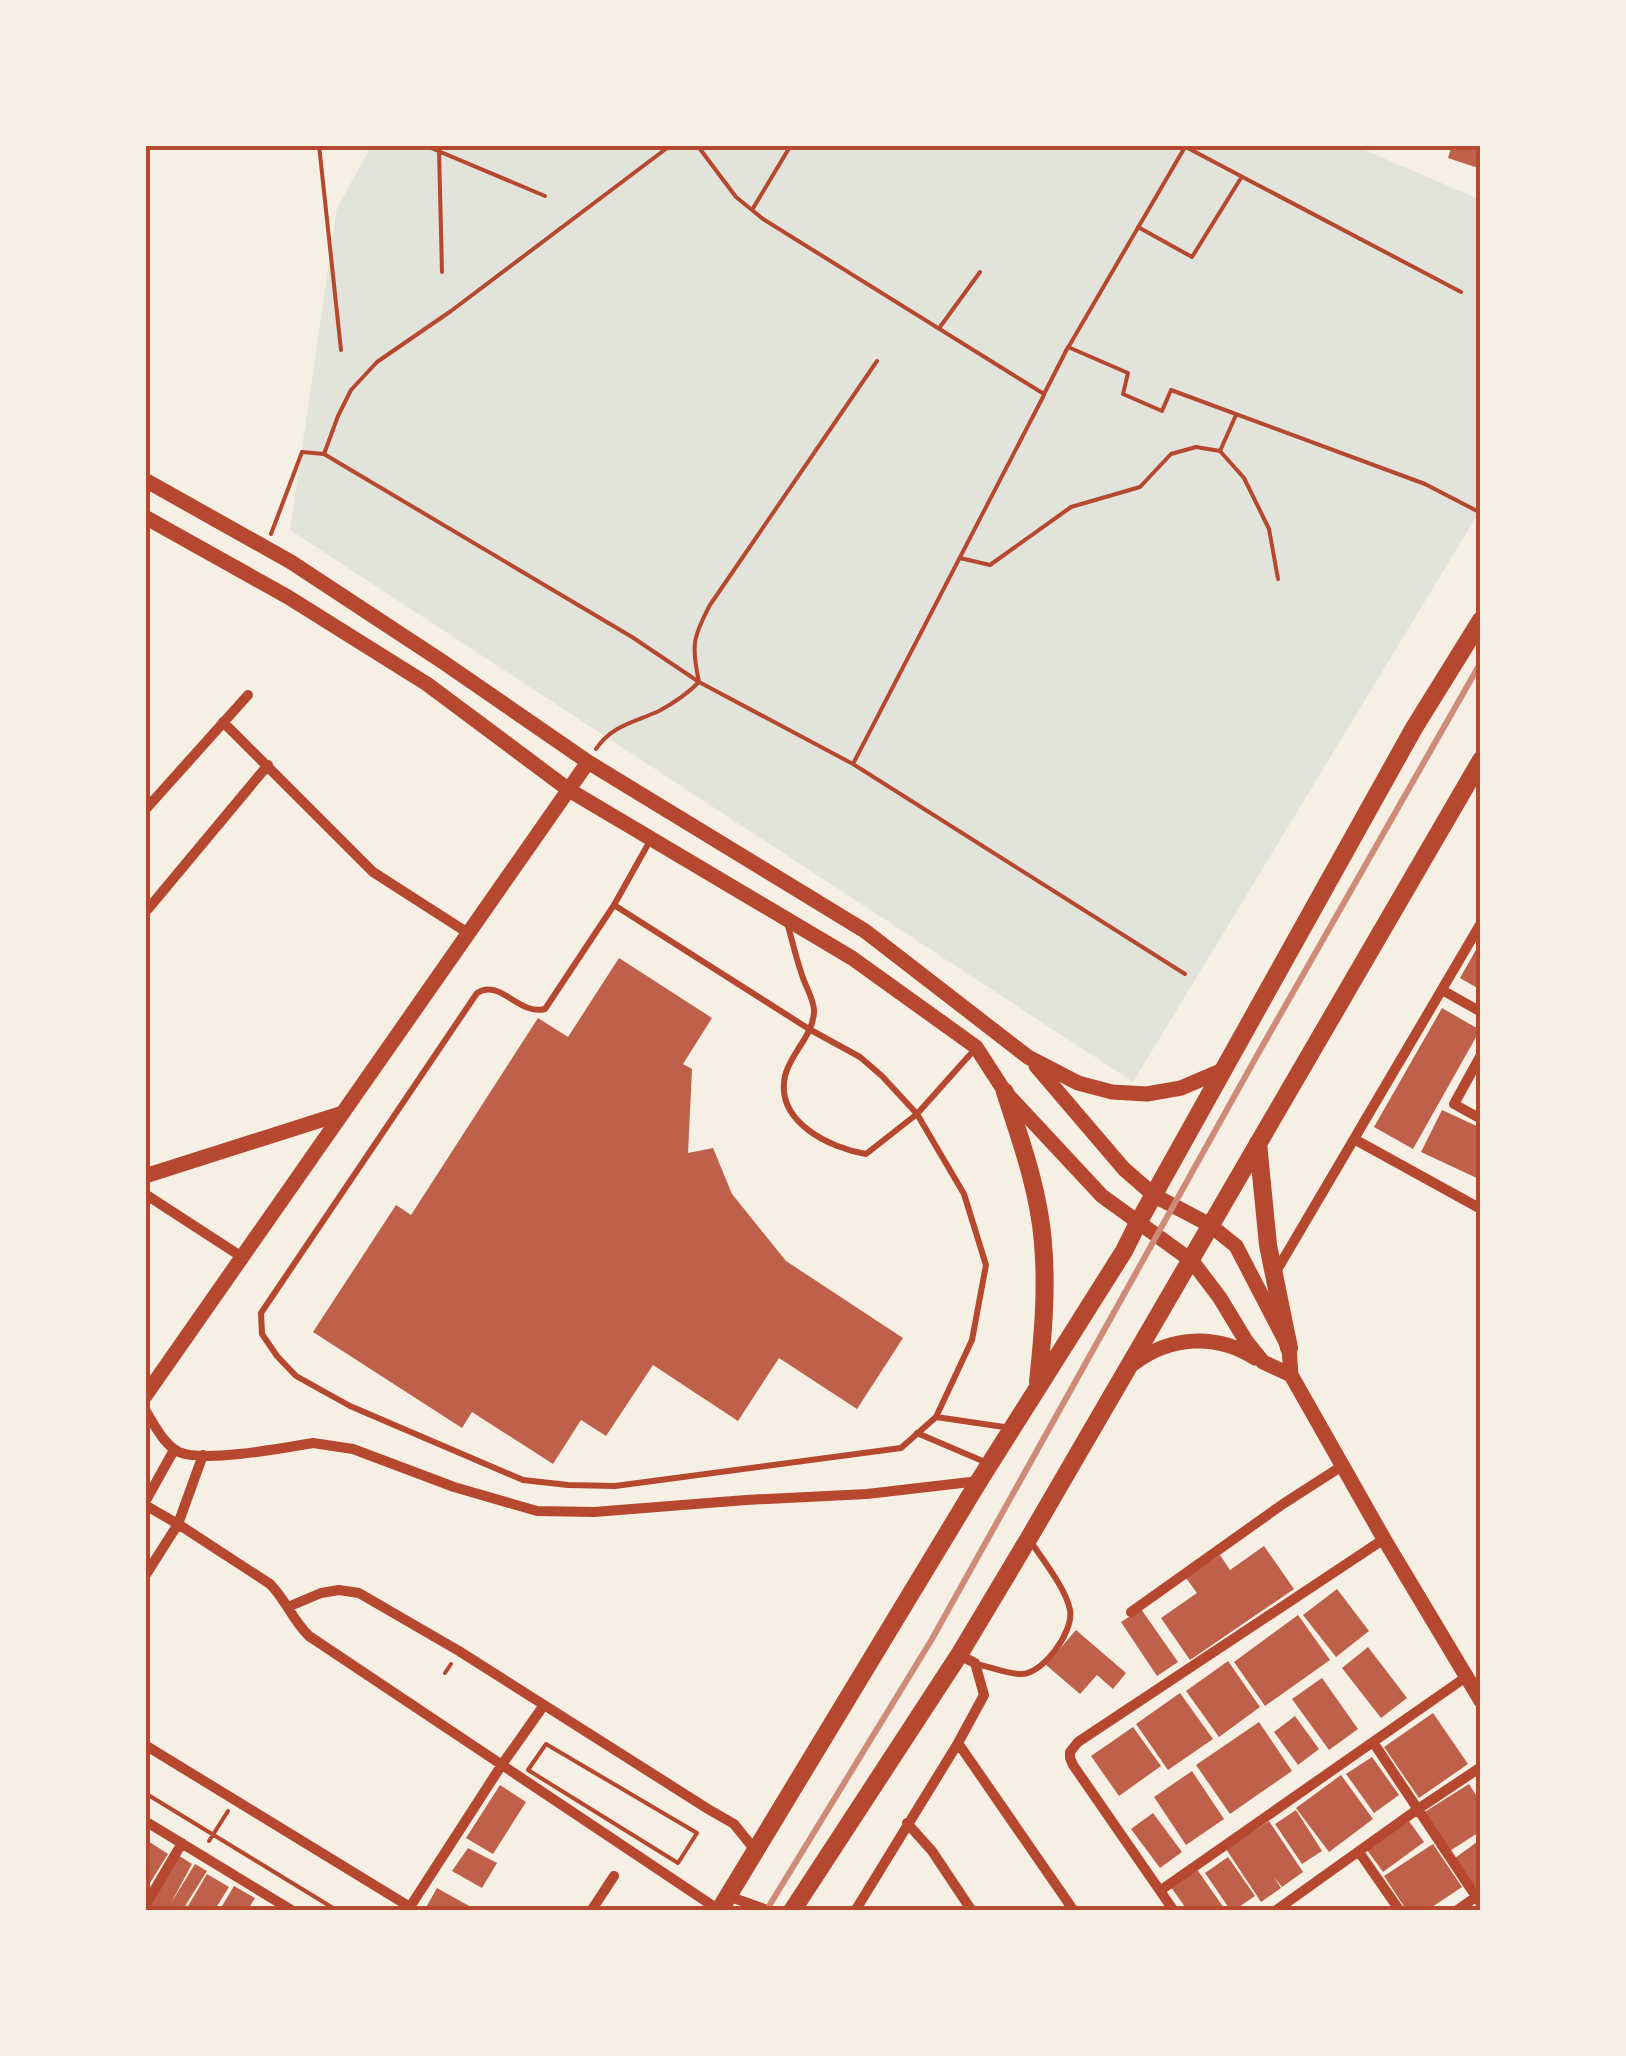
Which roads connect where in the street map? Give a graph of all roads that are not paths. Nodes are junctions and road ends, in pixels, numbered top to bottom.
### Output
1 (145, 480) edge
2 (145, 517) edge
3 (1481, 620) edge
4 (248, 695) dead end
5 (223, 722) junction
6 (1481, 760) edge
7 (588, 762) junction
8 (268, 765) junction
9 (569, 790) junction
10 (145, 810) edge
11 (651, 838) junction
12 (614, 904) junction
13 (148, 909) dead end
14 (787, 921) junction
15 (1481, 923) edge
16 (468, 934) junction
17 (1442, 990) junction
18 (1481, 1012) edge
19 (809, 1029) junction
20 (976, 1047) junction
21 (1481, 1056) edge
22 (1028, 1057) junction
23 (1223, 1070) junction
24 (1005, 1092) junction
25 (343, 1113) junction
26 (917, 1114) junction
27 (1481, 1119) edge
28 (1354, 1139) junction
29 (1258, 1142) junction
30 (145, 1176) edge
31 (145, 1194) edge
32 (1154, 1196) junction
33 (1481, 1209) edge
34 (1138, 1223) junction
35 (1210, 1225) junction
36 (242, 1257) junction
37 (1192, 1261) junction
38 (1274, 1276) junction
39 (1289, 1348) junction
40 (1263, 1362) junction
41 (1126, 1369) junction
42 (1291, 1375) junction
43 (1038, 1387) junction
44 (145, 1396) edge
45 (145, 1410) edge
46 (936, 1417) junction
47 (1012, 1428) junction
48 (917, 1434) junction
49 (174, 1450) junction
50 (203, 1455) junction
51 (990, 1464) junction
52 (1342, 1466) junction
53 (978, 1481) junction
54 (145, 1504) edge
55 (178, 1524) junction
56 (1029, 1538) junction
57 (1384, 1540) junction
58 (145, 1576) edge
59 (288, 1607) junction
60 (1130, 1612) dead end
61 (967, 1659) junction
62 (1466, 1677) junction
63 (1481, 1701) edge
64 (544, 1705) junction
65 (1373, 1742) junction
66 (958, 1743) junction
67 (145, 1746) edge
68 (502, 1766) junction
69 (1481, 1767) edge
70 (1418, 1808) junction
71 (145, 1821) edge
72 (908, 1823) junction
73 (182, 1843) junction
74 (756, 1850) junction
75 (1359, 1852) junction
76 (614, 1876) dead end
77 (1161, 1890) junction
78 (1479, 1898) edge
79 (722, 1905) edge
80 (145, 1906) edge
81 (409, 1909) edge
82 (292, 1911) edge
83 (591, 1911) edge
84 (770, 1911) edge
85 (792, 1911) edge
86 (854, 1911) edge
87 (972, 1911) edge
88 (1074, 1911) edge
89 (1174, 1911) edge
90 (1275, 1911) edge
91 (1400, 1911) edge
92 (1456, 1911) edge

1 - 7 street
2 - 9 street
3 - 23 main road
4 - 5 street
5 - 8 street
5 - 10 street
6 - 29 main road
7 - 9 street
7 - 22 street
8 - 13 street
8 - 16 street
9 - 11 street
9 - 16 street
11 - 12 lane
11 - 14 street
12 - 19 lane
12 - 48 lane
14 - 19 lane
14 - 20 street
15 - 17 street
16 - 25 street
17 - 18 street
17 - 28 street
19 - 26 lane
19 - 26 lane
20 - 24 street
20 - 26 lane
21 - 27 street
22 - 23 street
22 - 32 street
23 - 32 main road
24 - 34 street
24 - 43 main road
25 - 30 street
25 - 36 street
26 - 46 lane
28 - 33 street
28 - 38 street
29 - 35 main road
29 - 38 main road
31 - 36 street
32 - 34 main road
32 - 35 street
34 - 37 street
34 - 43 main road
35 - 37 main road
35 - 39 street
36 - 44 street
37 - 40 street
37 - 41 main road
38 - 39 main road
39 - 42 street
40 - 41 street
40 - 42 street
41 - 56 main road
42 - 52 street
43 - 47 main road
45 - 49 street
46 - 47 lane
46 - 48 lane
47 - 51 main road
48 - 51 lane
49 - 50 street
49 - 54 street
50 - 53 street
50 - 55 street
51 - 53 main road
52 - 57 street
52 - 60 street
53 - 74 main road
54 - 55 street
55 - 58 street
55 - 59 street
56 - 61 main road
56 - 61 lane
57 - 62 street
57 - 77 street
59 - 64 street
59 - 68 street
61 - 66 street
61 - 85 main road
62 - 63 street
62 - 65 street
64 - 68 street
64 - 74 street
65 - 70 street
65 - 77 street
66 - 72 street
66 - 88 street
67 - 81 street
68 - 79 street
68 - 81 street
69 - 70 street
70 - 75 street
70 - 78 street
71 - 73 street
72 - 86 street
72 - 87 street
73 - 80 street
73 - 82 street
74 - 79 main road
75 - 90 street
75 - 91 street
76 - 83 street
77 - 89 street
78 - 92 street
79 - 84 street

